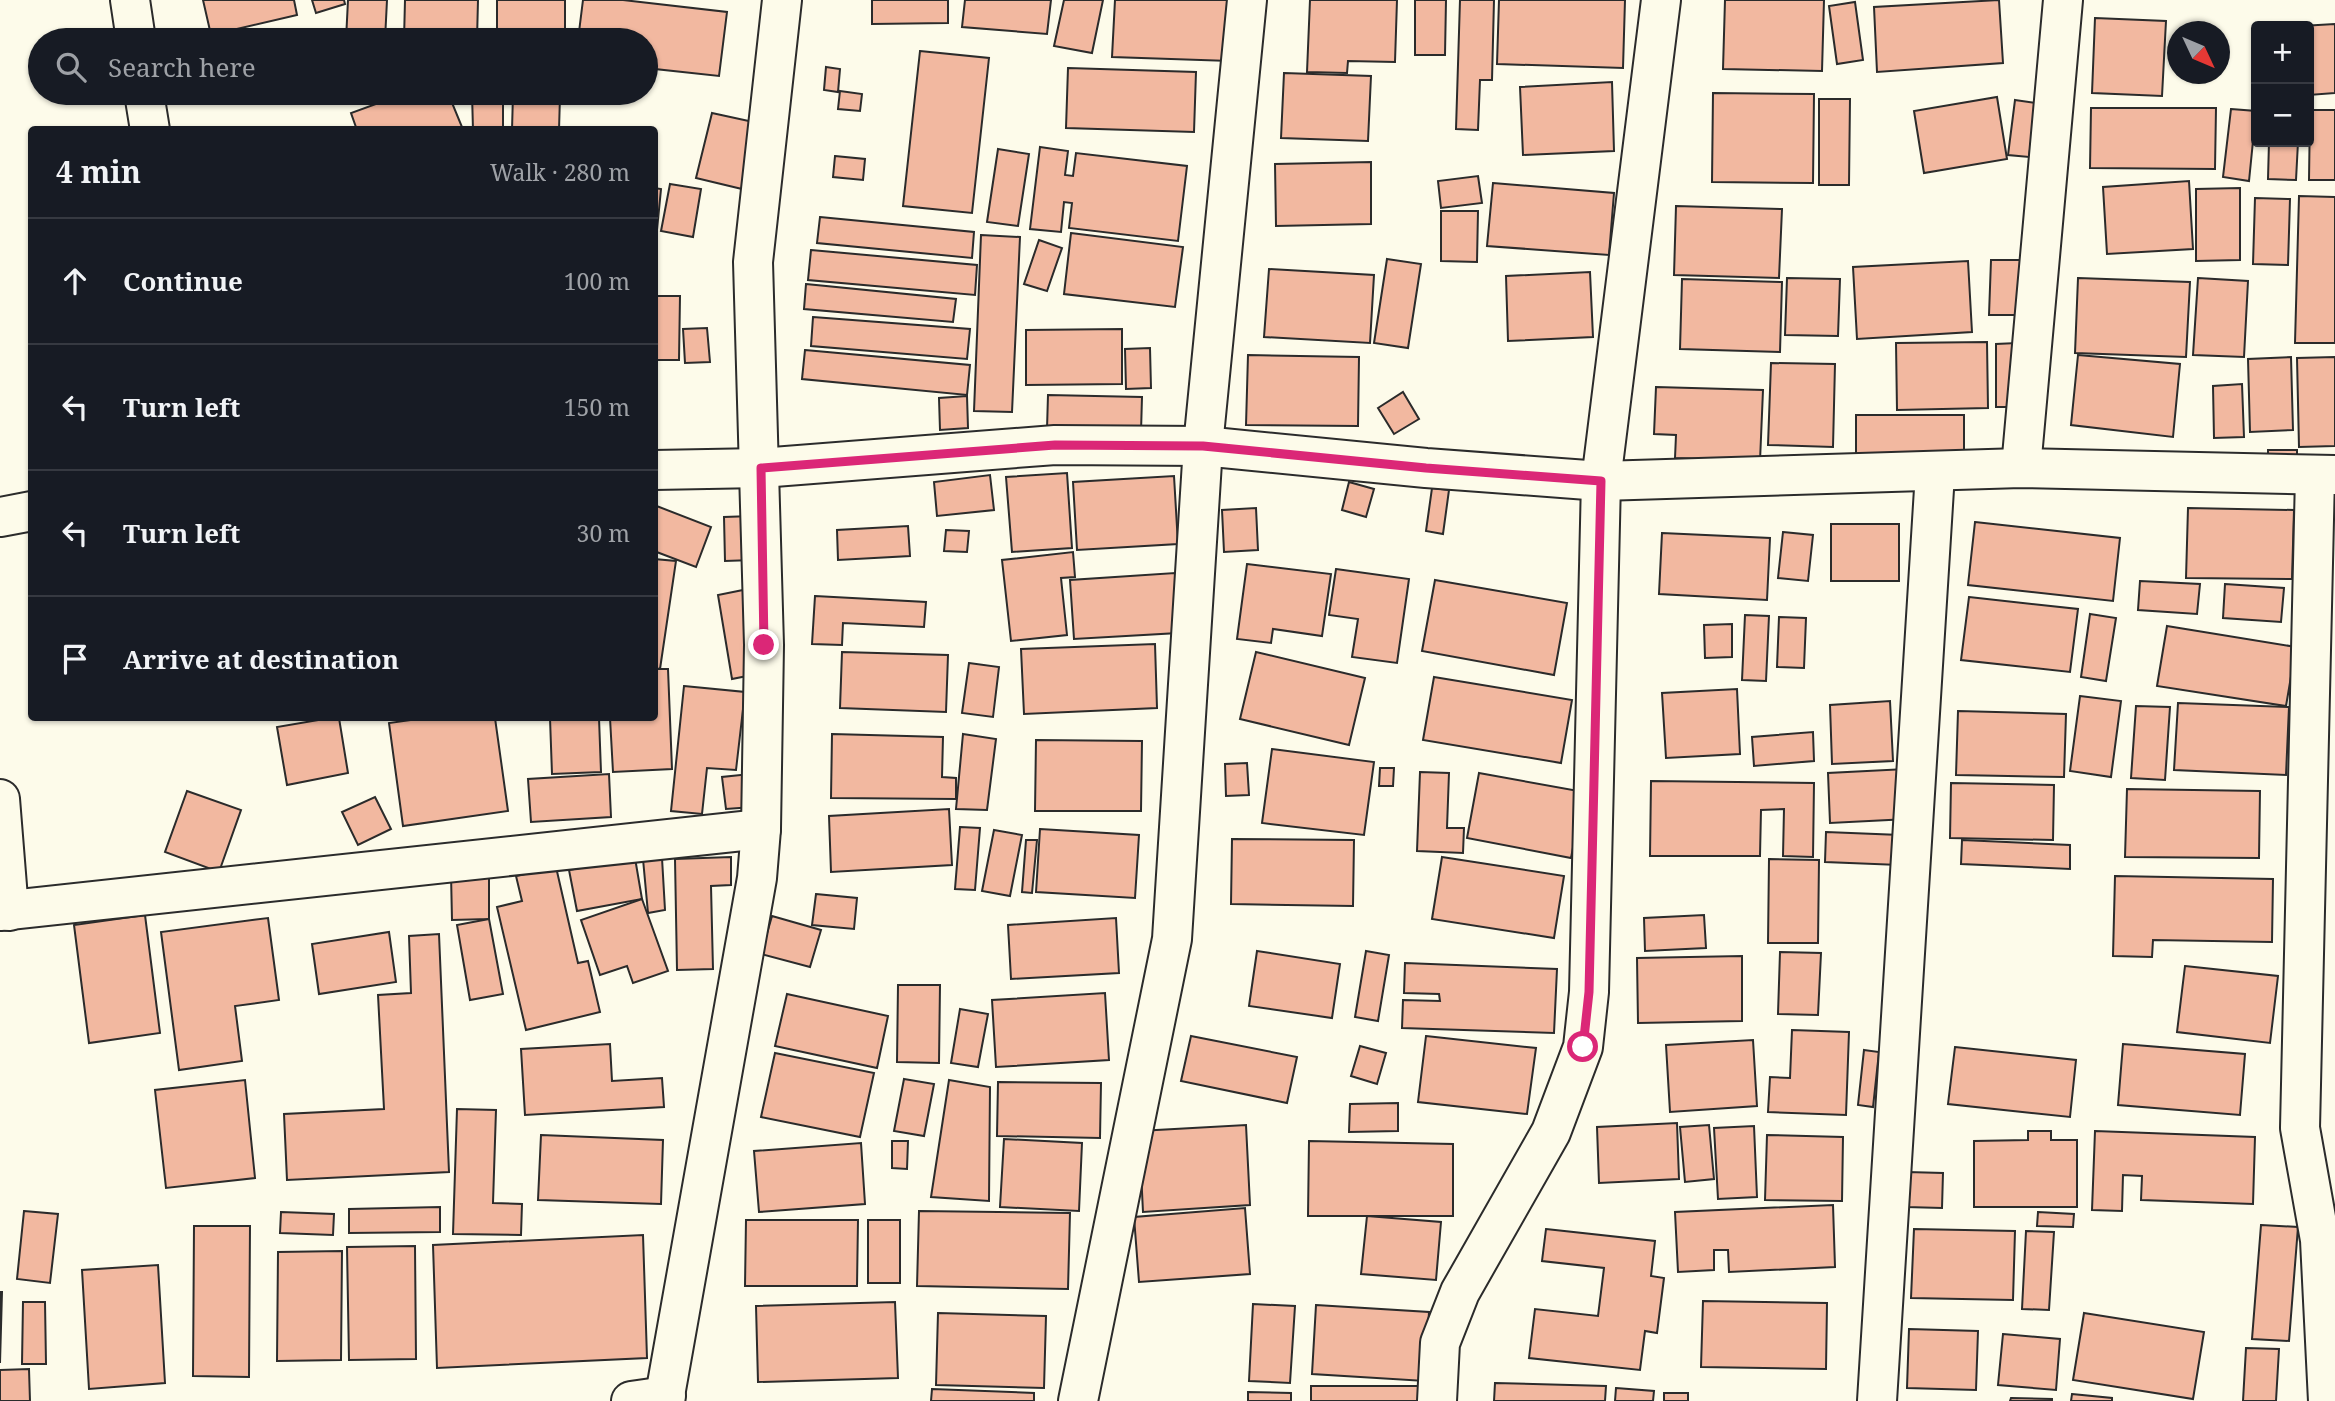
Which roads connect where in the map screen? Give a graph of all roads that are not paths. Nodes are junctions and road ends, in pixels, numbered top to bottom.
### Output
1 (130, 0) edge
2 (782, 0) edge
3 (1247, 0) edge
4 (1661, 0) edge
5 (2063, 0) edge
6 (134, 28) edge
7 (146, 105) edge
8 (149, 126) edge
9 (1203, 446) junction
10 (761, 468) junction
11 (2021, 468) junction
12 (658, 470) edge
13 (1935, 473) junction
14 (2325, 476) edge
15 (1601, 481) junction
16 (28, 512) edge
17 (0, 517) edge
18 (0, 799) edge
19 (761, 829) junction
20 (5, 911) edge
21 (654, 1399) edge
22 (1078, 1401) edge
23 (1437, 1401) edge
24 (1877, 1401) edge
25 (2328, 1401) edge

1 - 6 street
2 - 10 street
3 - 9 street
4 - 15 street
5 - 11 street
7 - 8 street
9 - 10 street
9 - 15 street
9 - 22 street
10 - 12 street
10 - 19 street
11 - 13 street
11 - 14 street
13 - 15 street
13 - 24 street
14 - 25 street
15 - 23 street
16 - 17 street
18 - 20 street
19 - 20 street
19 - 21 street

